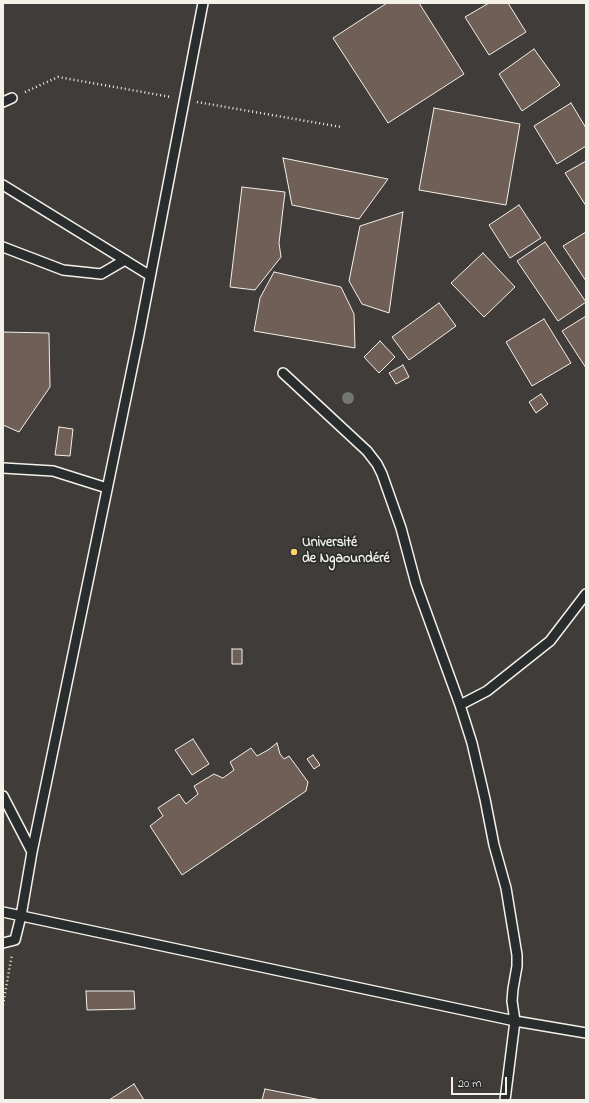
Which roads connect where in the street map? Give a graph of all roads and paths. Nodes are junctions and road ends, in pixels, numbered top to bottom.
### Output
1 (203, 3) edge
2 (12, 98) joint
3 (184, 99) junction
4 (3, 102) edge
5 (341, 127) dead end
6 (3, 185) edge
7 (3, 247) edge
8 (125, 260) junction
9 (150, 275) junction
10 (283, 373) dead end
11 (3, 468) edge
12 (107, 488) junction
13 (586, 594) edge
14 (460, 705) junction
15 (3, 796) edge
16 (32, 852) junction
17 (3, 912) edge
18 (21, 916) junction
19 (15, 940) junction
20 (3, 943) edge
21 (3, 1005) edge
22 (515, 1021) junction
23 (586, 1033) edge
24 (505, 1100) edge

1 - 3 lane
2 - 3 path
2 - 4 lane
3 - 5 path
3 - 9 lane
6 - 8 lane
7 - 8 lane
8 - 9 lane
9 - 12 lane
10 - 14 lane
11 - 12 lane
12 - 16 lane
13 - 14 lane
14 - 22 lane
15 - 16 lane
16 - 18 lane
17 - 18 lane
18 - 19 lane
18 - 22 lane
19 - 20 lane
19 - 21 path
22 - 23 lane
22 - 24 lane

